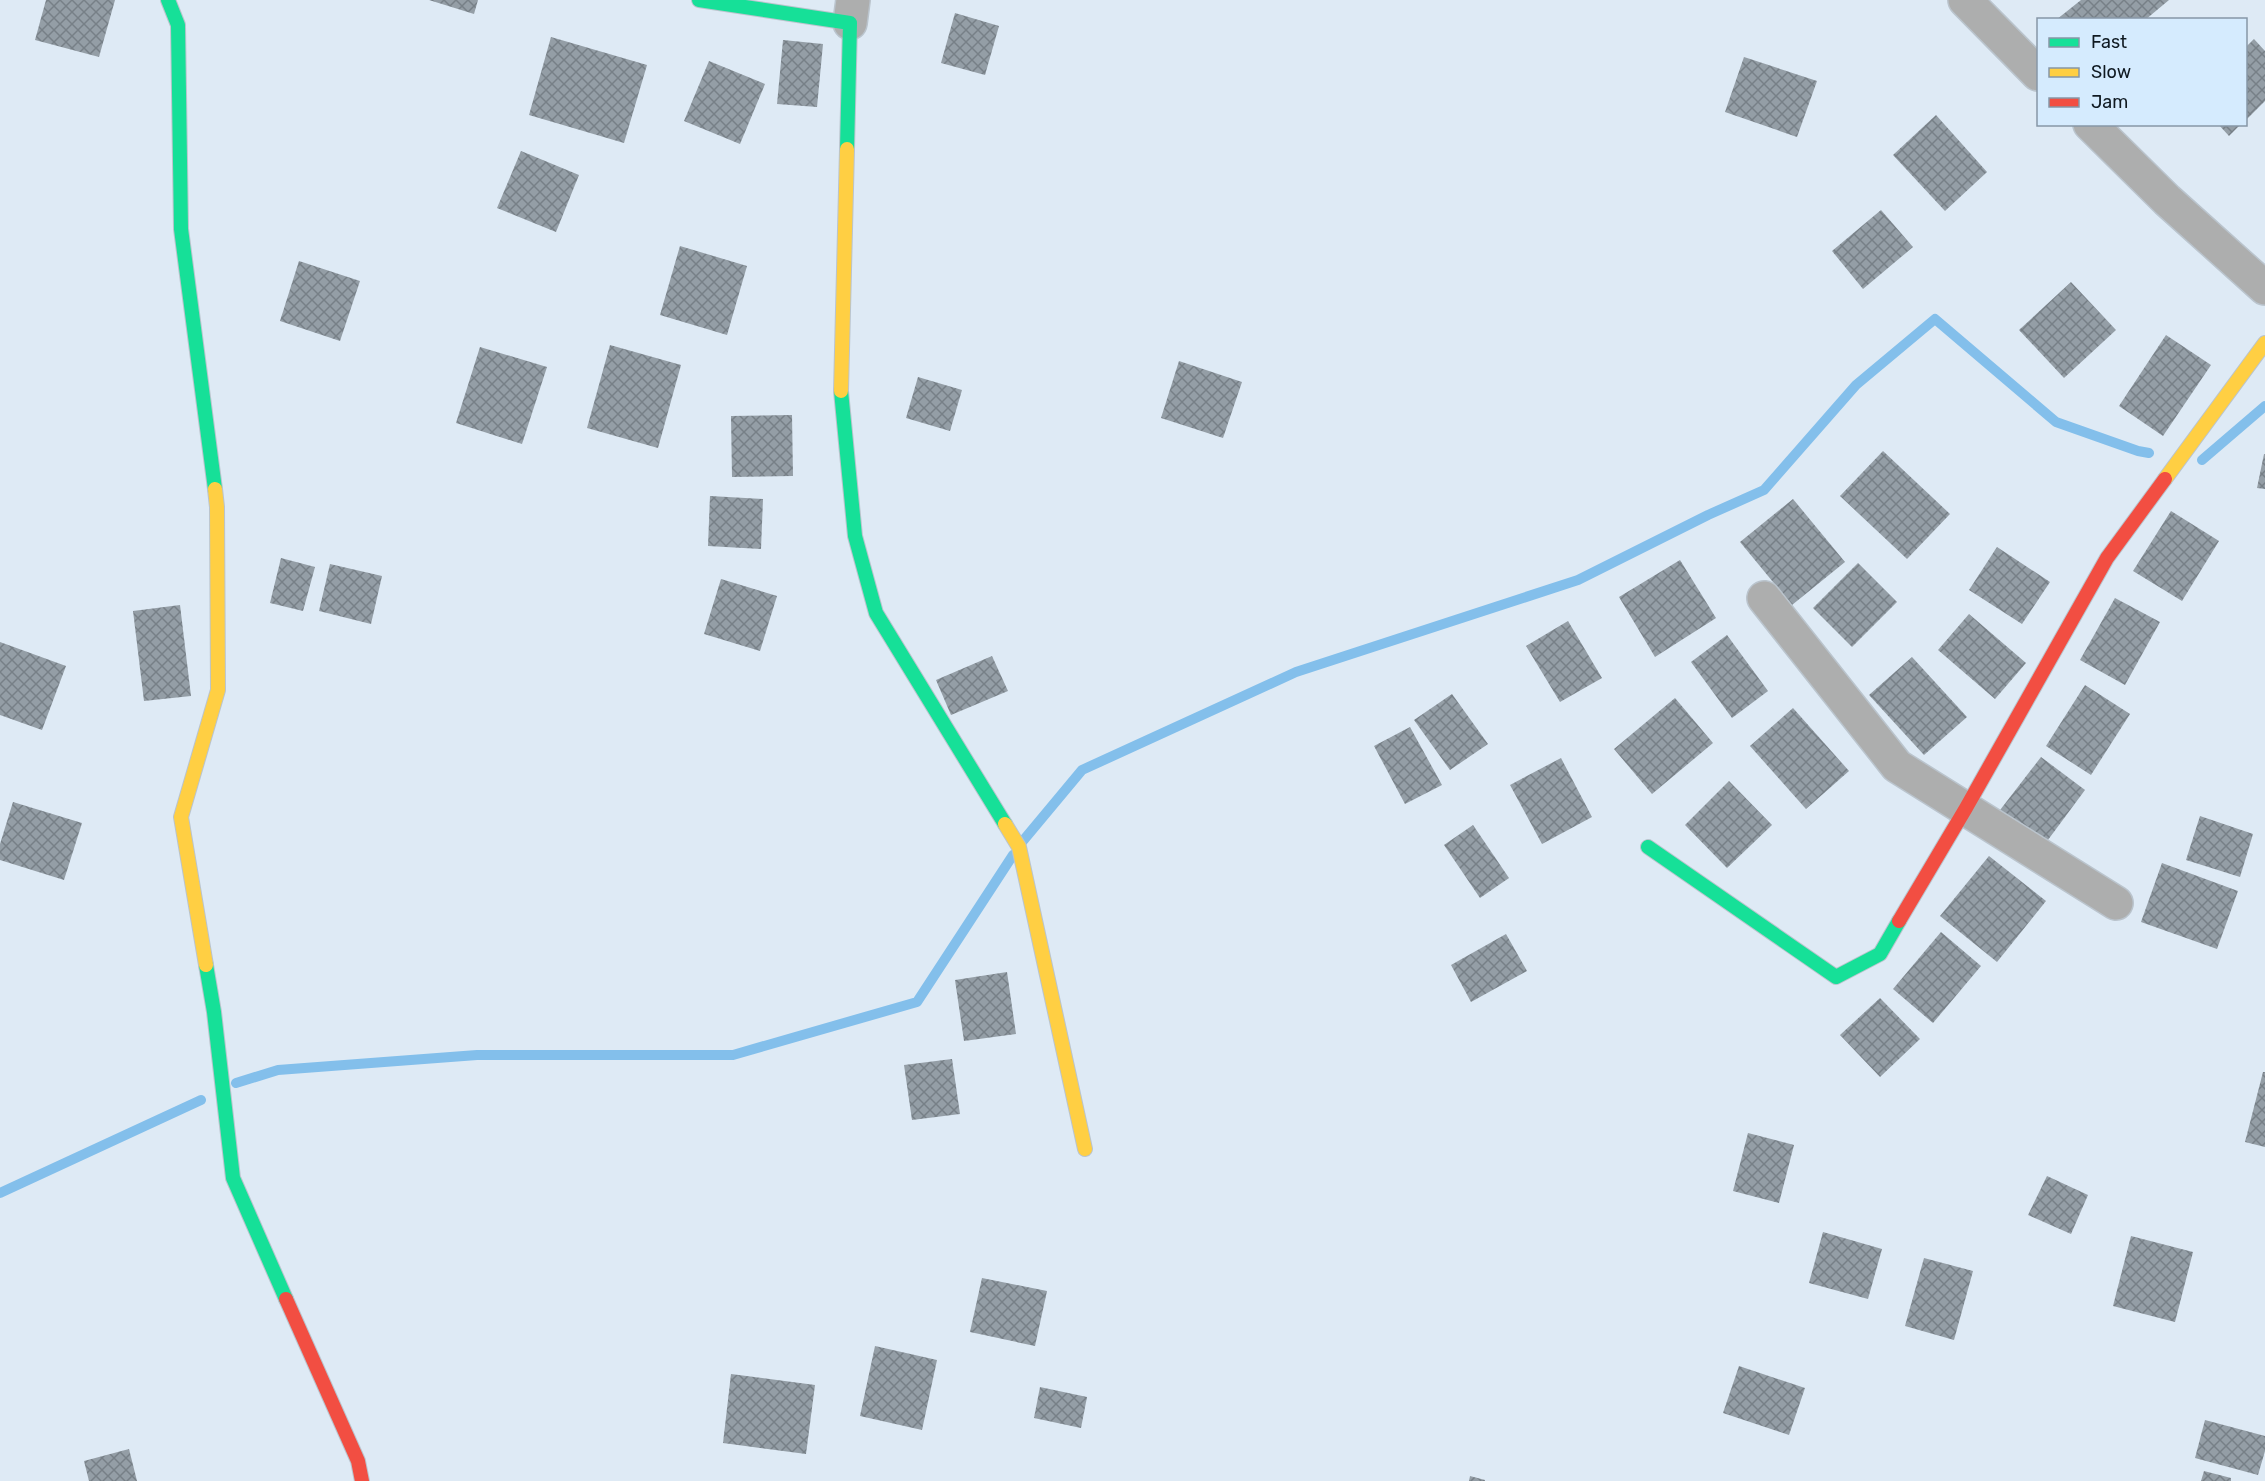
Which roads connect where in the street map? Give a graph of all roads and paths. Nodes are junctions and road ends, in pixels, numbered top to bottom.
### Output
1 (168, 0) edge
2 (699, 0) edge
3 (1965, 0) edge
4 (851, 12) edge
5 (2037, 73) edge
6 (2092, 126) edge
7 (2265, 288) edge
8 (2265, 343) edge
9 (1764, 598) dead end
10 (1966, 808) junction
11 (1648, 847) dead end
12 (2116, 903) dead end
13 (1085, 1149) dead end
14 (362, 1481) edge

1 - 14 street
2 - 4 street
3 - 5 street
4 - 13 street
6 - 7 street
8 - 10 street
9 - 10 street
10 - 11 street
10 - 12 street

